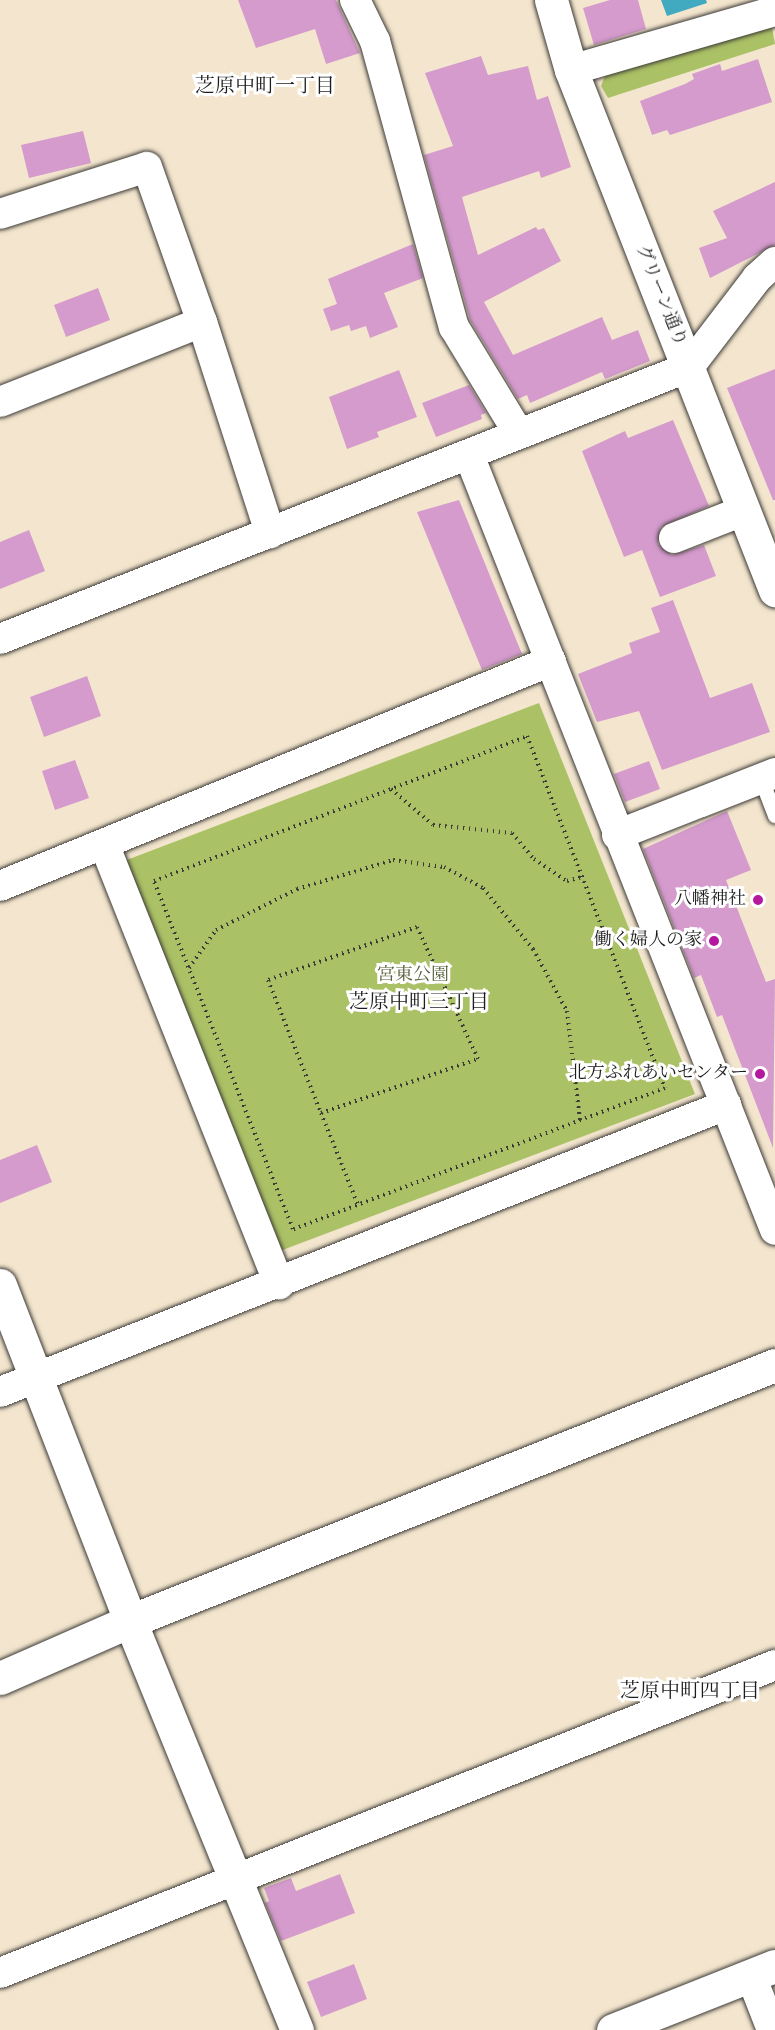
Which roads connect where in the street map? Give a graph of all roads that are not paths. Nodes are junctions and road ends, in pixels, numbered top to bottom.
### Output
1 (355, 0) edge
2 (551, 0) edge
3 (775, 11) edge
4 (571, 70) junction
5 (0, 214) edge
6 (775, 262) edge
7 (202, 322) junction
8 (689, 367) junction
9 (0, 402) edge
10 (519, 434) junction
11 (469, 455) junction
12 (743, 511) junction
13 (270, 533) junction
14 (675, 538) dead end
15 (775, 590) edge
16 (0, 639) edge
17 (551, 661) junction
18 (768, 776) edge
19 (775, 815) edge
20 (617, 835) junction
21 (104, 844) junction
22 (0, 886) edge
23 (726, 1105) junction
24 (775, 1230) edge
25 (279, 1284) junction
26 (0, 1285) edge
27 (775, 1365) edge
28 (37, 1377) junction
29 (0, 1392) edge
30 (130, 1621) junction
31 (775, 1665) edge
32 (0, 1678) edge
33 (238, 1881) junction
34 (763, 1971) edge
35 (0, 1973) edge
36 (297, 2030) edge
37 (613, 2030) edge
38 (772, 2030) edge

1 - 10 street
2 - 4 street, グリーン通り
3 - 4 street
4 - 8 street, グリーン通り
5 - 7 street
6 - 8 street
7 - 9 street
7 - 13 street
8 - 10 street
8 - 12 street, グリーン通り
10 - 11 street
11 - 13 street
11 - 17 street
12 - 14 street
12 - 15 street, グリーン通り
13 - 16 street
17 - 20 street
17 - 21 street
18 - 19 lane
18 - 20 street
20 - 23 street
21 - 22 street
21 - 25 street
23 - 24 street
23 - 25 street
25 - 28 street
26 - 28 street
27 - 30 street
28 - 29 street
28 - 30 street
30 - 32 street
30 - 33 street
31 - 33 street
33 - 35 street
33 - 36 street
34 - 37 street
34 - 38 street

